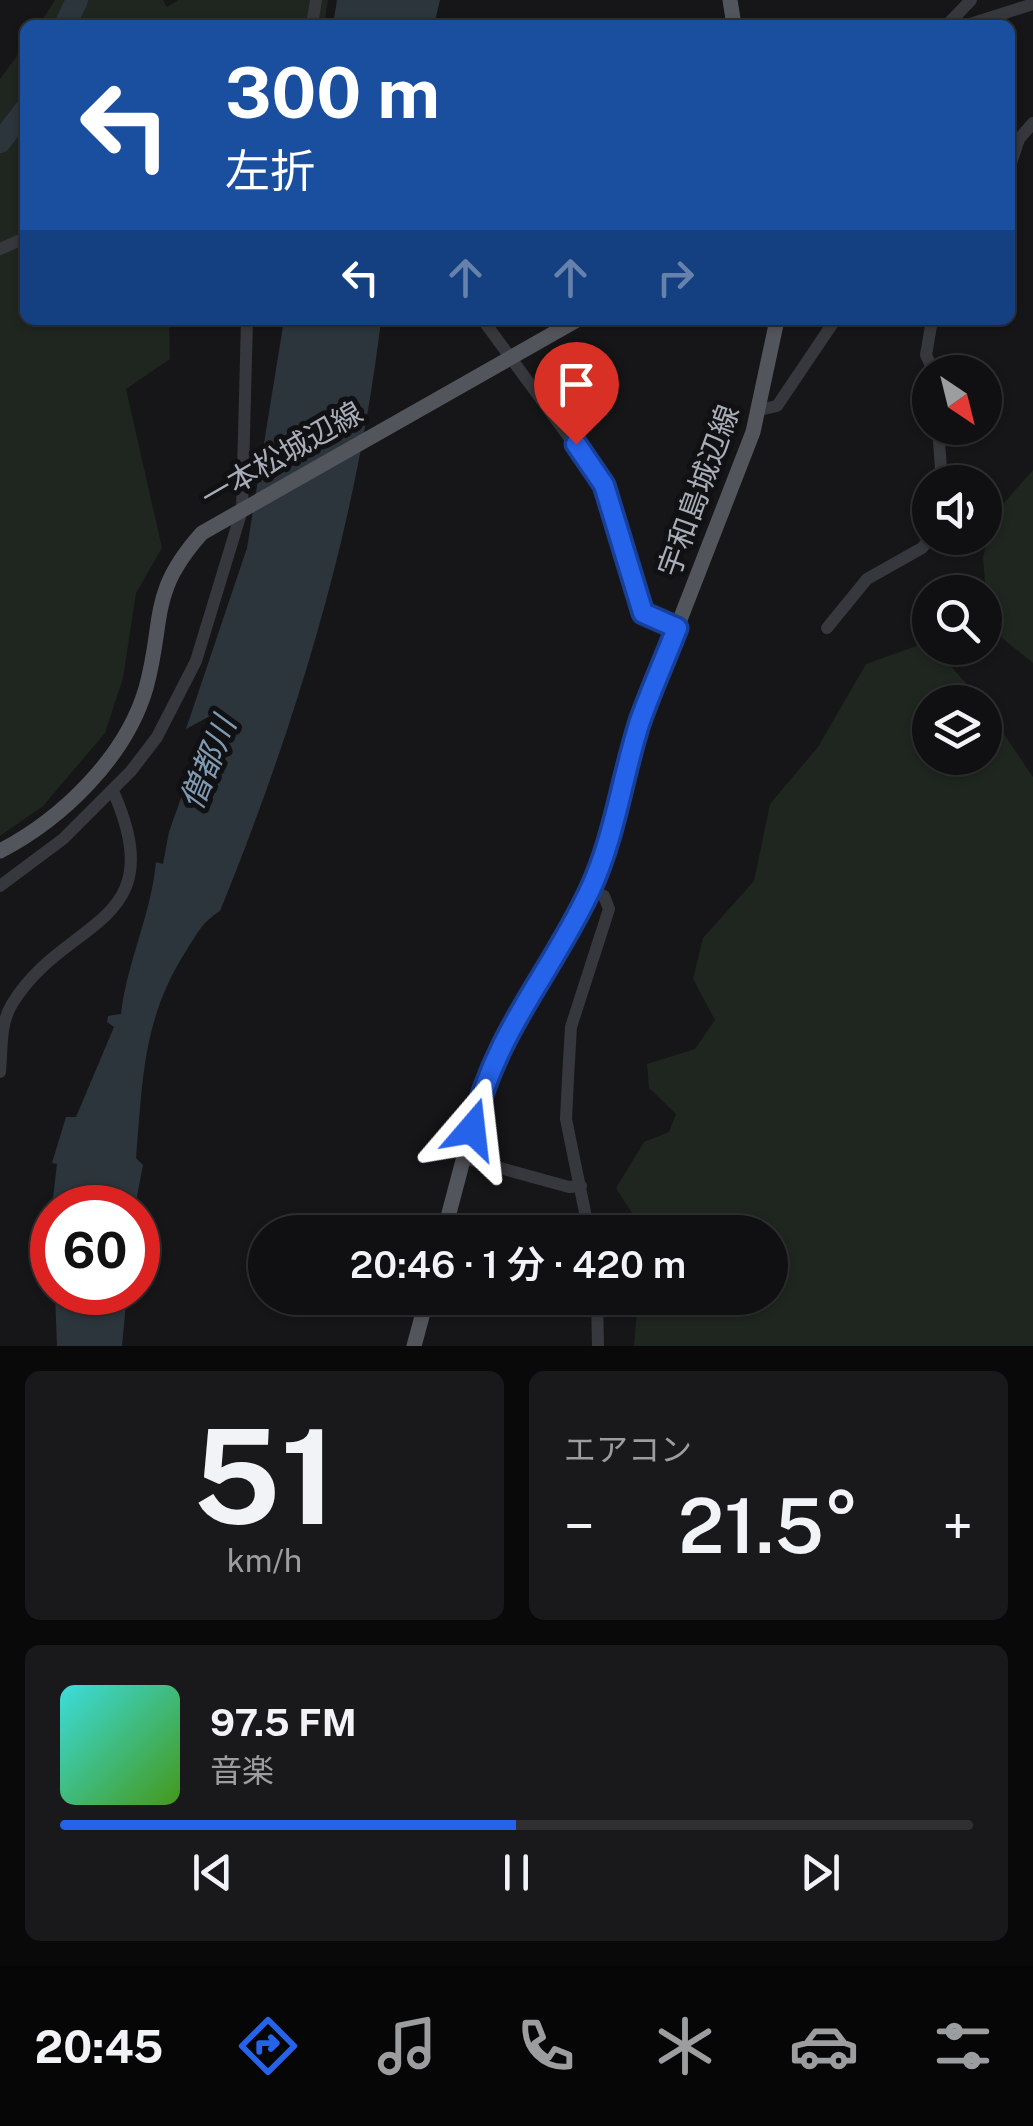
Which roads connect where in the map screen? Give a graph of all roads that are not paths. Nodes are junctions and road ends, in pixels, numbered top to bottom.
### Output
1 (971, 0) edge
2 (1033, 4) edge
3 (952, 20) edge
4 (983, 20) edge
5 (1033, 123) edge
6 (1015, 151) edge
7 (246, 325) edge
8 (486, 325) edge
9 (567, 325) edge
10 (775, 325) edge
11 (832, 325) edge
12 (931, 325) edge
13 (926, 355) edge
14 (508, 359) junction
15 (759, 410) junction
16 (242, 510) junction
17 (912, 553) edge
18 (677, 628) junction
19 (827, 628) dead end
20 (113, 791) junction
21 (0, 851) edge
22 (0, 886) edge
23 (590, 890) junction
24 (0, 1072) edge
25 (464, 1158) junction
26 (581, 1186) junction
27 (449, 1215) edge
28 (586, 1215) edge
29 (422, 1315) edge
30 (598, 1315) edge
31 (414, 1346) edge
32 (598, 1346) edge

1 - 3 street
2 - 4 street
5 - 6 street
7 - 16 street
8 - 14 street
9 - 14 main road, 一本松城辺線
10 - 15 main road, 宇和島城辺線
11 - 15 street
12 - 13 street
14 - 16 main road, 一本松城辺線
14 - 18 street
15 - 18 main road, 宇和島城辺線
16 - 20 street
16 - 21 main road, 一本松城辺線
17 - 19 street
18 - 23 main road, 宇和島城辺線
20 - 22 street
20 - 24 street
23 - 25 main road, 宇和島城辺線
23 - 26 street
25 - 26 street
25 - 27 main road, 宇和島城辺線
26 - 28 street
29 - 31 main road
30 - 32 street

